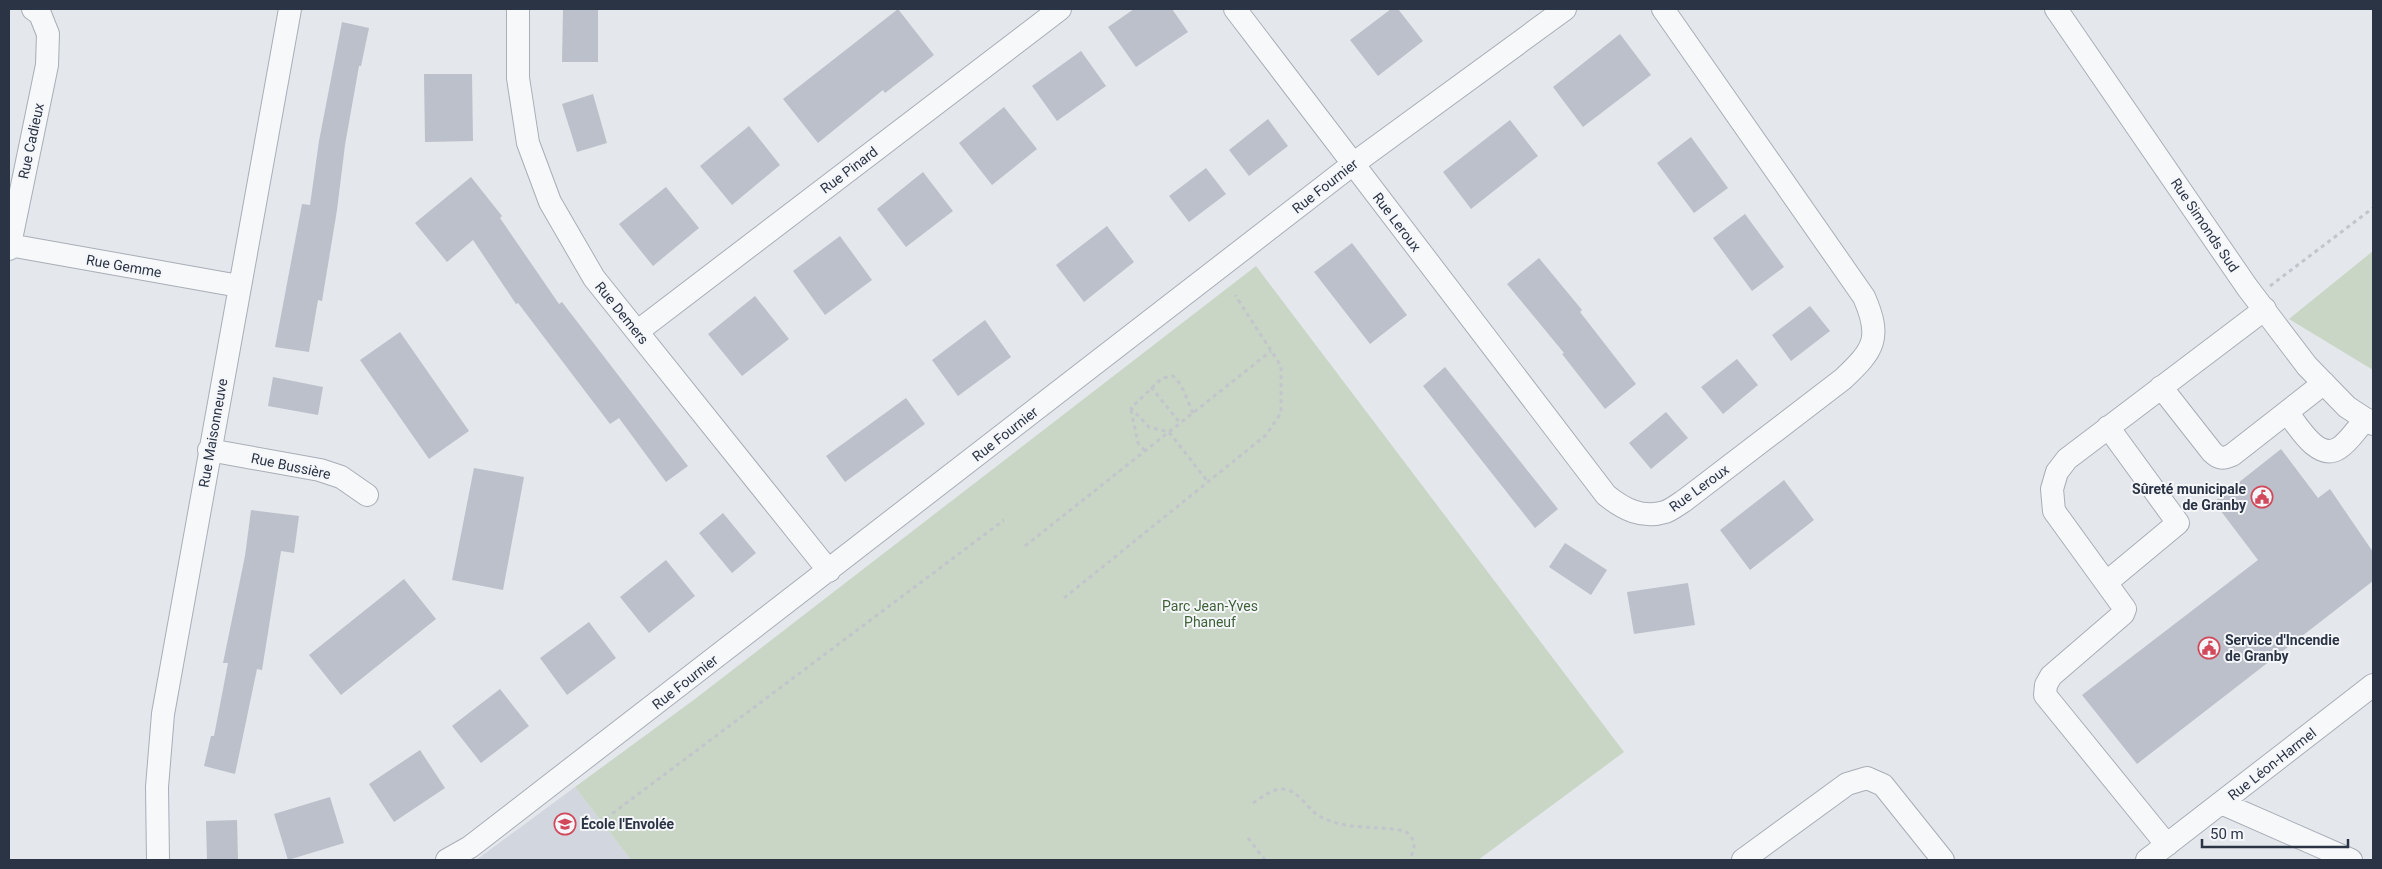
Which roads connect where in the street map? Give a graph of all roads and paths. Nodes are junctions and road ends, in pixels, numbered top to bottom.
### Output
1 (33, 9) edge
2 (290, 9) edge
3 (518, 9) edge
4 (1060, 9) edge
5 (1235, 9) edge
6 (1565, 9) edge
7 (1663, 9) edge
8 (2056, 9) edge
9 (1353, 164) junction
10 (2373, 208) edge
11 (9, 246) edge
12 (239, 286) junction
13 (1235, 295) dead end
14 (2260, 303) junction
15 (638, 331) junction
16 (1272, 351) junction
17 (2324, 383) junction
18 (1151, 387) junction
19 (2161, 387) junction
20 (1130, 408) junction
21 (2287, 412) junction
22 (1193, 413) junction
23 (2369, 421) edge
24 (1180, 424) junction
25 (2108, 427) junction
26 (1169, 432) junction
27 (209, 450) junction
28 (1145, 451) junction
29 (1208, 482) junction
30 (367, 496) dead end
31 (1004, 520) dead end
32 (1025, 546) dead end
33 (829, 571) junction
34 (2107, 582) junction
35 (1064, 598) dead end
36 (2373, 685) edge
37 (1253, 803) dead end
38 (2220, 803) junction
39 (593, 828) dead end
40 (1248, 838) dead end
41 (2167, 844) junction
42 (158, 860) edge
43 (446, 860) edge
44 (1264, 860) edge
45 (1408, 860) edge
46 (1743, 860) edge
47 (1943, 860) edge
48 (2147, 860) edge
49 (2351, 860) edge

1 - 11 street, Rue Cadieux
2 - 12 street, Rue Maisonneuve
3 - 15 street, Rue Demers
4 - 15 street, Rue Pinard
5 - 9 street, Rue Leroux
6 - 9 street, Rue Fournier
7 - 9 street, Rue Leroux
8 - 14 street, Rue Simonds Sud
9 - 33 street, Rue Fournier
10 - 14 path
11 - 12 street, Rue Gemme
12 - 27 street, Rue Maisonneuve
13 - 16 path
14 - 17 street, Rue Simonds Sud
14 - 19 street
15 - 33 street, Rue Demers
16 - 22 path
16 - 29 path
17 - 21 street
17 - 23 street, Rue Simonds Sud
18 - 20 path
18 - 22 path
18 - 24 path
19 - 21 street
19 - 25 street
20 - 26 path
20 - 28 path
21 - 23 street
22 - 24 path
24 - 26 path
25 - 34 street
25 - 34 street
26 - 28 path
26 - 29 path
27 - 30 street, Rue Bussière
27 - 42 street, Rue Maisonneuve
28 - 32 path
29 - 35 path
31 - 39 path
33 - 43 street, Rue Fournier
34 - 41 street
36 - 38 street, Rue Léon-Harmel
37 - 45 path
38 - 41 street, Rue Léon-Harmel
38 - 49 street
40 - 44 path
41 - 48 street, Rue Léon-Harmel
46 - 47 street

